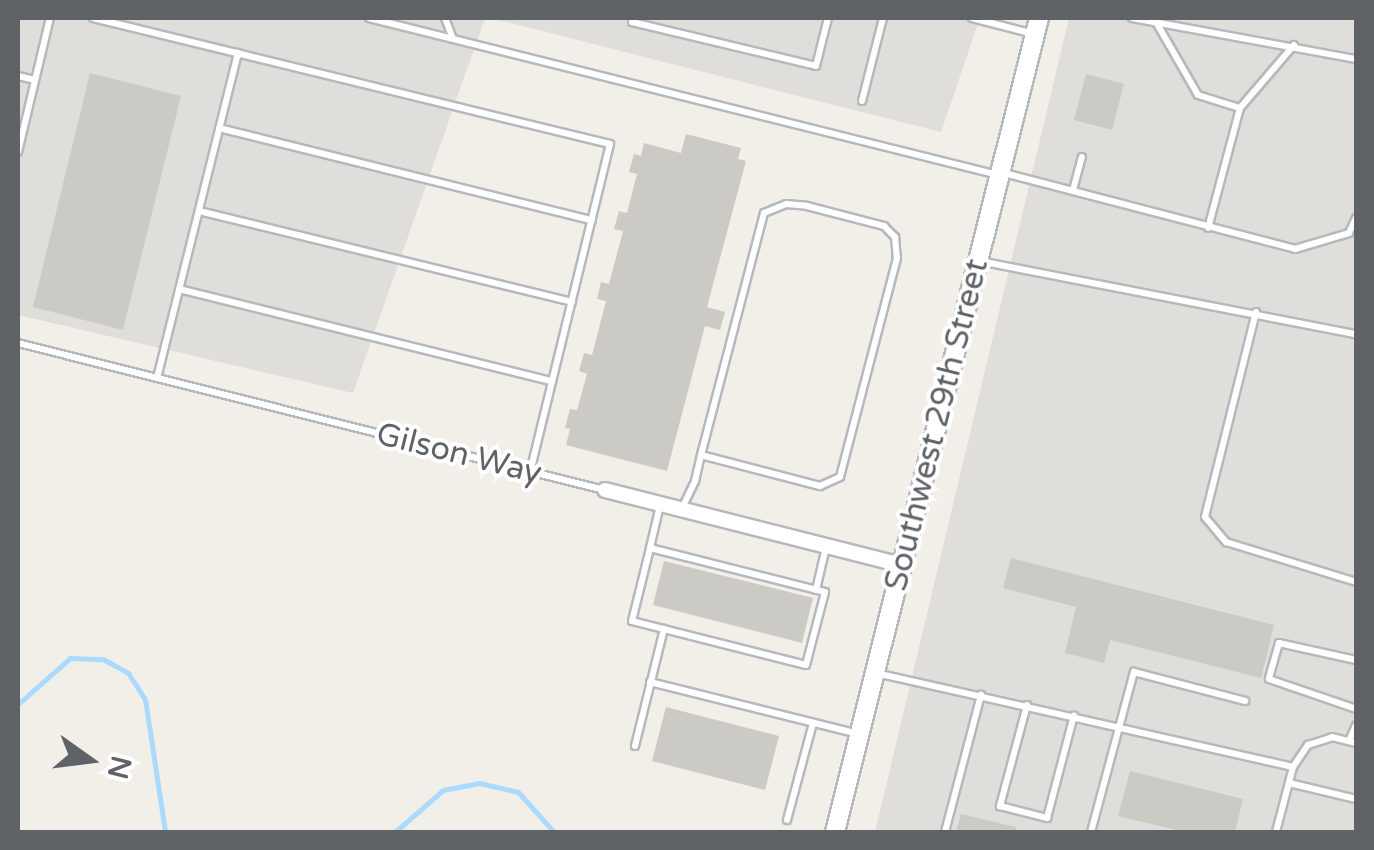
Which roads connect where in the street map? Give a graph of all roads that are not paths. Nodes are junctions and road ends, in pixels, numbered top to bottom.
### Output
1 (50, 18) edge
2 (93, 18) edge
3 (369, 18) edge
4 (445, 18) edge
5 (633, 18) edge
6 (818, 18) edge
7 (882, 18) edge
8 (972, 18) edge
9 (1132, 18) edge
10 (828, 19) edge
11 (1156, 22) junction
12 (1037, 26) edge
13 (452, 37) junction
14 (1294, 45) junction
15 (238, 53) junction
16 (1356, 59) edge
17 (18, 76) edge
18 (35, 80) junction
19 (862, 101) dead end
20 (1240, 108) junction
21 (219, 128) junction
22 (18, 152) edge
23 (1082, 157) dead end
24 (999, 174) junction
25 (1073, 190) junction
26 (199, 210) junction
27 (1356, 218) edge
28 (592, 220) junction
29 (1208, 228) junction
30 (978, 260) junction
31 (179, 289) junction
32 (572, 302) junction
33 (1256, 312) junction
34 (1356, 334) edge
35 (18, 343) edge
36 (158, 378) junction
37 (552, 381) junction
38 (700, 455) junction
39 (530, 472) junction
40 (605, 490) joint
41 (661, 504) junction
42 (681, 509) junction
43 (826, 546) junction
44 (650, 548) junction
45 (902, 565) junction
46 (1356, 582) edge
47 (816, 590) junction
48 (664, 629) junction
49 (1356, 660) edge
50 (874, 673) junction
51 (650, 682) junction
52 (981, 696) junction
53 (1245, 701) dead end
54 (1027, 705) junction
55 (1356, 709) edge
56 (1074, 715) junction
57 (813, 723) junction
58 (1120, 725) junction
59 (1356, 725) edge
60 (859, 735) junction
61 (1353, 742) edge
62 (635, 746) dead end
63 (1294, 767) junction
64 (1289, 783) junction
65 (1356, 798) edge
66 (787, 820) dead end
67 (835, 832) edge
68 (945, 832) edge
69 (1091, 832) edge
70 (1276, 832) edge

1 - 18 lane
2 - 15 lane
3 - 13 lane
4 - 13 lane
5 - 10 lane
6 - 10 lane
7 - 19 lane
8 - 12 lane
9 - 11 lane
11 - 14 lane
11 - 20 lane
12 - 24 street, Southwest 29th Street
13 - 24 lane
14 - 16 lane
14 - 20 lane
15 - 21 lane
15 - 28 lane
17 - 18 lane
18 - 22 lane
20 - 29 lane
21 - 26 lane
21 - 28 lane
23 - 25 lane
24 - 25 lane
24 - 30 street, Southwest 29th Street
25 - 29 lane
26 - 31 lane
26 - 32 lane
27 - 29 lane
28 - 32 lane
30 - 33 lane
30 - 45 street, Southwest 29th Street
31 - 36 lane
31 - 37 lane
32 - 37 lane
33 - 34 lane
33 - 46 lane
35 - 36 lane, Gilson Way
36 - 39 lane, Gilson Way
37 - 39 lane
38 - 38 lane
38 - 42 lane
39 - 40 lane, Gilson Way
40 - 41 street, Gilson Way
41 - 42 street, Gilson Way
41 - 44 lane
42 - 43 street, Gilson Way
43 - 45 street, Gilson Way
43 - 47 lane
44 - 47 lane
44 - 48 lane
45 - 50 street, Southwest 29th Street
47 - 48 lane
48 - 51 lane
49 - 55 lane
50 - 52 lane
50 - 60 street, Southwest 29th Street
51 - 57 lane
51 - 62 lane
52 - 54 lane
52 - 68 lane
53 - 58 lane
54 - 56 lane
54 - 56 lane
56 - 58 lane
57 - 60 lane
57 - 66 lane
58 - 63 lane
58 - 69 lane
59 - 61 lane
60 - 67 street, Southwest 29th Street
61 - 63 lane
63 - 64 lane
64 - 65 lane
64 - 70 lane

